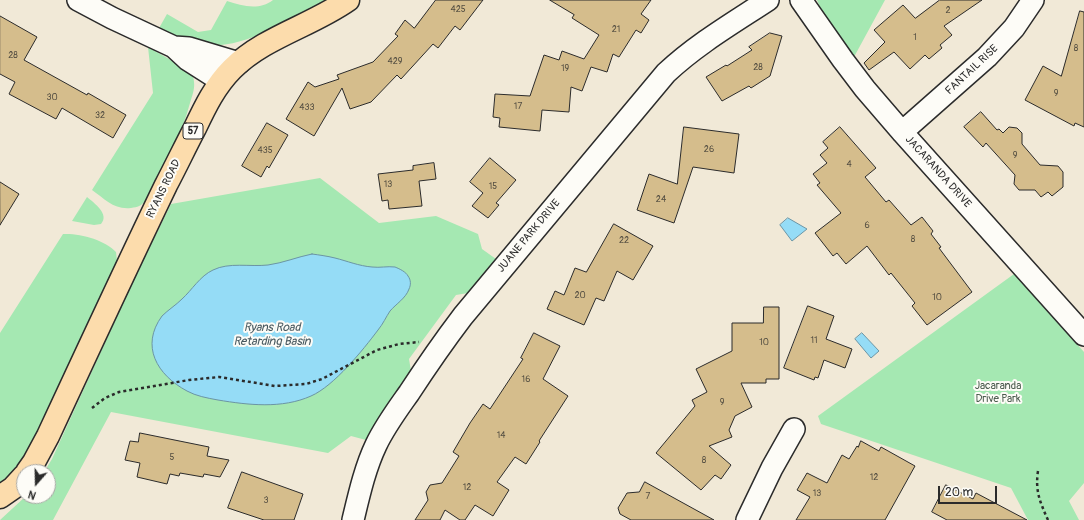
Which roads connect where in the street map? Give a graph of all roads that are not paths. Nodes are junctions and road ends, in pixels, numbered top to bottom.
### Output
1 (78, 0) edge
2 (348, 0) edge
3 (768, 0) edge
4 (801, 0) edge
5 (1033, 0) edge
6 (174, 47) junction
7 (239, 63) junction
8 (221, 81) junction
9 (902, 132) junction
10 (1084, 335) edge
11 (794, 429) dead end
12 (33, 464) edge
13 (16, 485) edge
14 (0, 497) edge
15 (353, 520) edge
16 (747, 520) edge

1 - 6 street
2 - 7 main road, RYANS ROAD / 57
3 - 15 street, JUANE PARK DRIVE
4 - 9 street, JACARANDA DRIVE
5 - 9 street, FANTAIL RISE
6 - 7 street
6 - 8 street
7 - 8 main road, RYANS ROAD / 57
8 - 12 main road, RYANS ROAD / 57
9 - 10 street, JACARANDA DRIVE
11 - 16 street
13 - 14 main road

